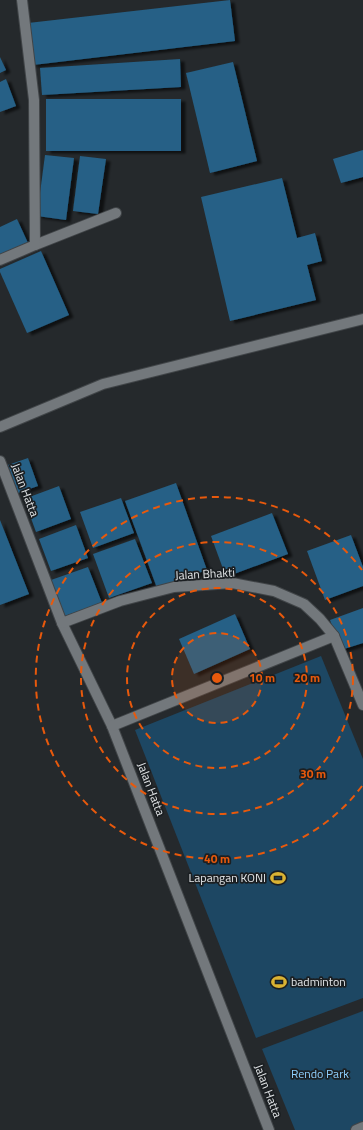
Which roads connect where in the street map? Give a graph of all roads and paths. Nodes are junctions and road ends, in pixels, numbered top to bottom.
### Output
1 (22, 0) edge
2 (116, 212) dead end
3 (35, 245) junction
4 (0, 260) edge
5 (363, 319) edge
6 (0, 427) edge
7 (0, 461) edge
8 (62, 623) junction
9 (334, 636) junction
10 (363, 705) edge
11 (112, 726) junction
12 (363, 1127) edge
13 (269, 1130) edge
14 (356, 1130) edge

1 - 3 street
2 - 3 street
3 - 4 street
5 - 6 street
7 - 8 street, Jalan Hatta
8 - 9 street, Jalan Bhakti
8 - 11 street, Jalan Hatta
9 - 10 street, Jalan Bhakti
9 - 11 street
11 - 13 street, Jalan Hatta
12 - 14 street

